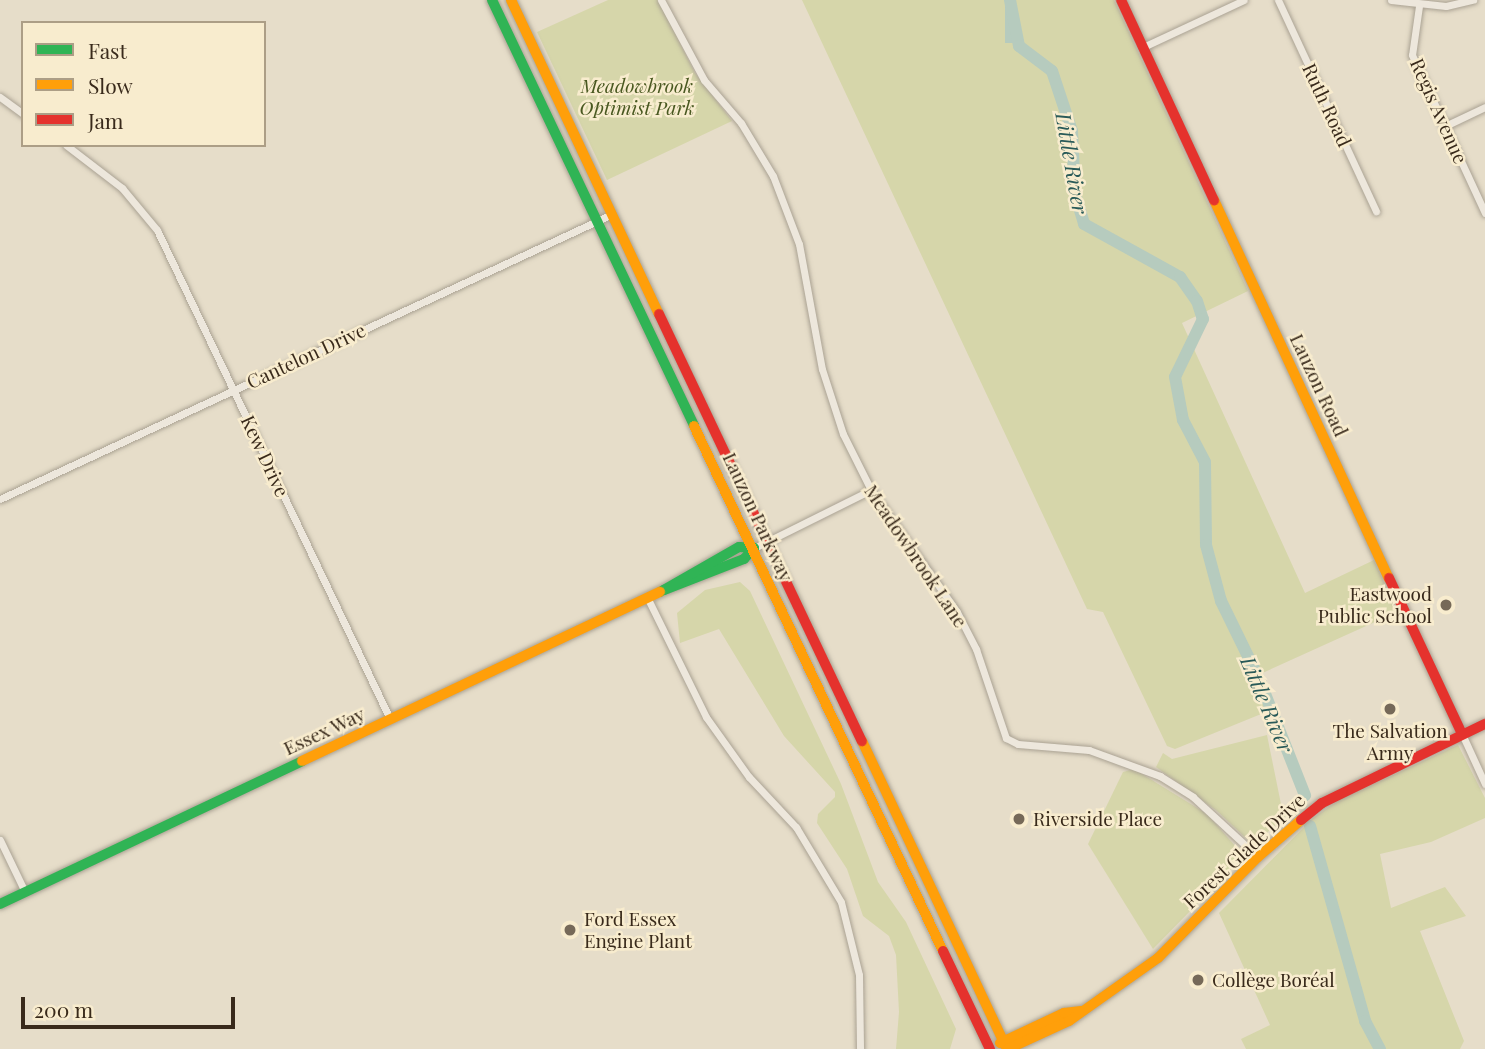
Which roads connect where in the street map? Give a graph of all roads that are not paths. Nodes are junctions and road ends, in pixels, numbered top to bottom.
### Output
1 (492, 0) edge
2 (511, 0) edge
3 (662, 0) edge
4 (1121, 0) edge
5 (1244, 0) edge
6 (1278, 0) edge
7 (1391, 0) edge
8 (1473, 0) edge
9 (1419, 6) junction
10 (1143, 47) junction
11 (0, 97) edge
12 (1485, 107) edge
13 (21, 113) edge
14 (1445, 126) junction
15 (69, 147) edge
16 (1376, 211) dead end
17 (1485, 213) edge
18 (612, 214) junction
19 (596, 220) junction
20 (233, 390) junction
21 (871, 490) junction
22 (0, 499) edge
23 (767, 544) junction
24 (754, 548) junction
25 (647, 597) junction
26 (390, 719) junction
27 (1485, 723) edge
28 (1462, 734) junction
29 (1485, 784) edge
30 (0, 839) edge
31 (1258, 858) junction
32 (25, 892) junction
33 (0, 904) edge
34 (1081, 1010) junction
35 (1033, 1038) junction
36 (1006, 1046) edge
37 (989, 1048) edge
38 (860, 1049) edge
39 (1027, 1049) edge

1 - 19 street, Lauzon Parkway
2 - 18 street, Lauzon Parkway
3 - 21 street, Meadowbrook Lane
4 - 10 street, Lauzon Road
5 - 10 street
6 - 16 street, Ruth Road
7 - 9 street
8 - 9 street
9 - 14 street, Regis Avenue
10 - 28 street, Lauzon Road
11 - 13 street
12 - 14 street
14 - 17 street, Regis Avenue
15 - 20 street, Kew Drive
18 - 19 street, Cantelon Drive
18 - 23 street, Lauzon Parkway
19 - 20 street, Cantelon Drive
19 - 24 street, Lauzon Parkway
20 - 22 street, Cantelon Drive
20 - 26 street, Kew Drive
21 - 23 street, Essex Way
21 - 31 street, Meadowbrook Lane
23 - 24 street, Essex Way
23 - 36 street, Lauzon Parkway
24 - 25 street, Essex Way
24 - 37 street, Lauzon Parkway
25 - 26 street, Essex Way
25 - 38 street
26 - 32 street, Essex Way
27 - 28 street, Forest Glade Drive
28 - 29 street, Lauzon Road
28 - 31 street, Forest Glade Drive
30 - 32 street
31 - 34 street, Forest Glade Drive
32 - 33 street, Essex Way
34 - 35 street, Forest Glade Drive
34 - 36 street, Forest Glade Drive
35 - 36 street, Forest Glade Drive
35 - 39 street
36 - 37 street

